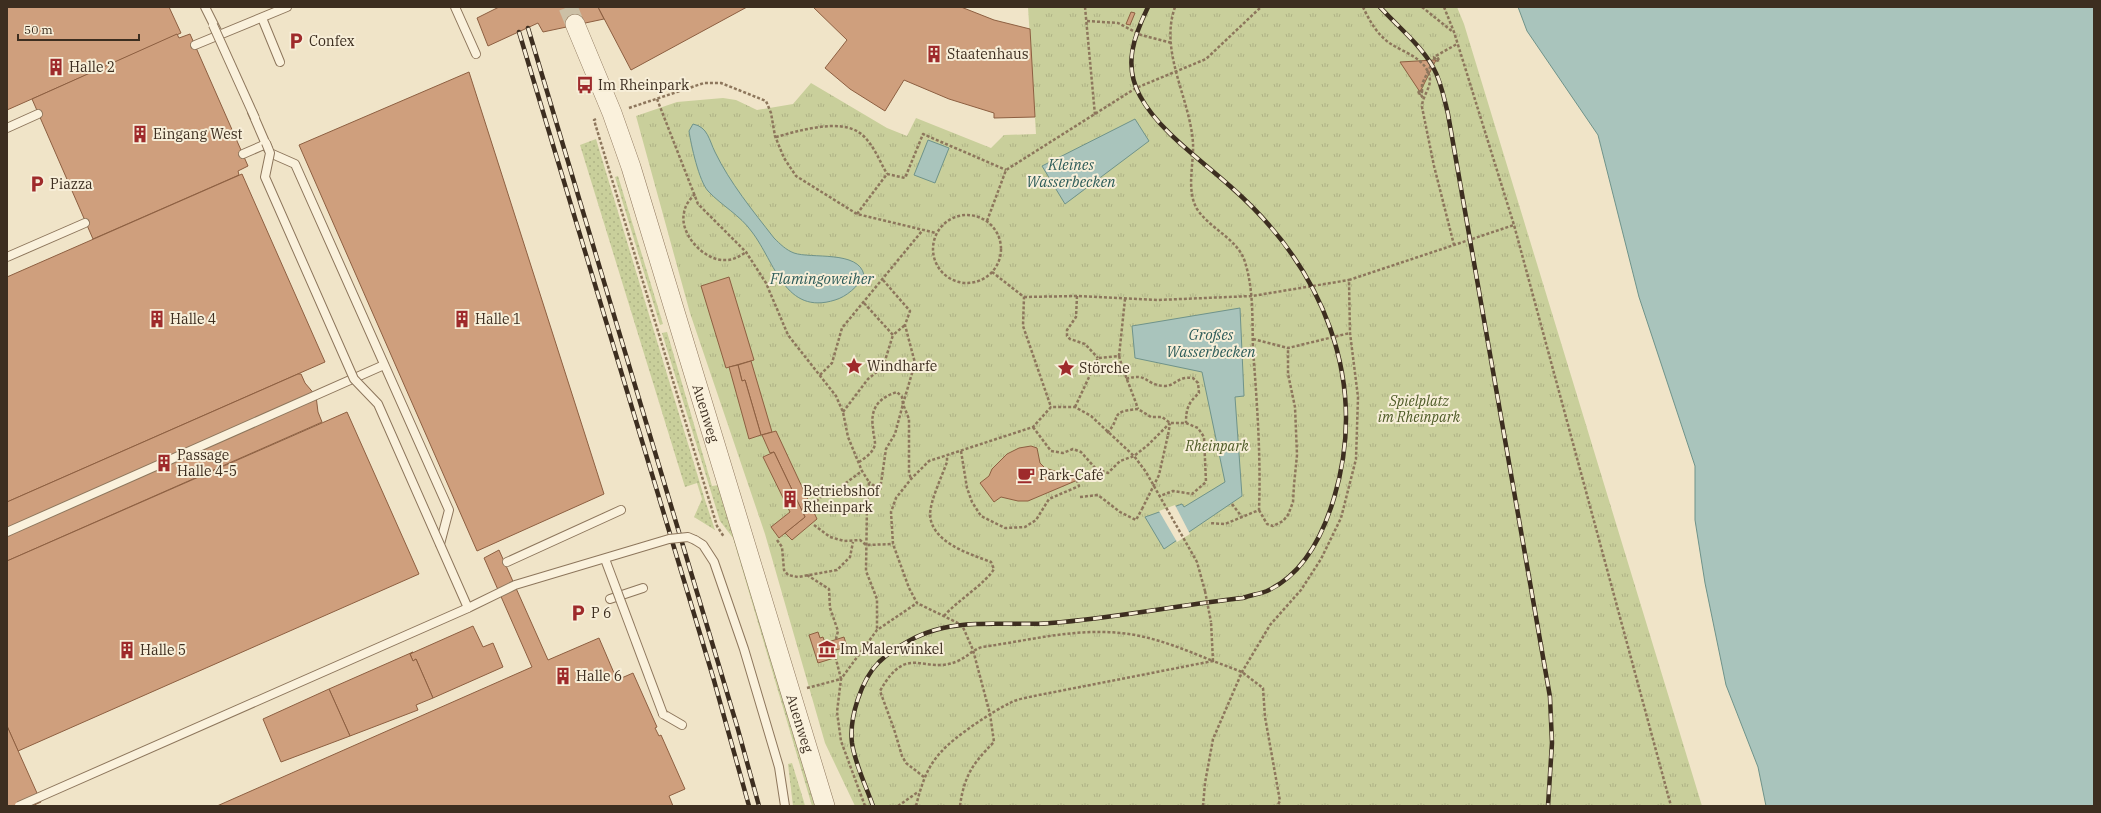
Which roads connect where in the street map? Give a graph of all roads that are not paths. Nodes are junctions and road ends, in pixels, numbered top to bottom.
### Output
1 (205, 7) edge
2 (287, 7) edge
3 (455, 7) edge
4 (262, 18) junction
5 (575, 24) tunnel mouth
6 (219, 36) junction
7 (195, 45) dead end
8 (476, 54) dead end
9 (280, 62) dead end
10 (38, 114) dead end
11 (7, 128) edge
12 (266, 144) junction
13 (270, 153) junction
14 (243, 154) dead end
15 (85, 223) dead end
16 (7, 257) edge
17 (384, 365) junction
18 (354, 379) junction
19 (376, 402) junction
20 (621, 510) dead end
21 (7, 532) edge
22 (440, 544) junction
23 (606, 559) junction
24 (507, 562) dead end
25 (643, 588) dead end
26 (610, 600) dead end
27 (468, 608) junction
28 (682, 725) dead end
29 (142, 752) junction
30 (19, 806) edge
31 (785, 806) edge
32 (824, 806) edge

1 - 6 lane
1 - 19 lane, bridge
2 - 4 lane
3 - 8 lane
4 - 6 lane
4 - 9 lane
5 - 32 street, Auenweg
6 - 7 lane
6 - 12 lane
10 - 11 lane
12 - 13 lane
12 - 14 lane
13 - 17 lane
13 - 18 lane
15 - 16 lane
17 - 18 lane
17 - 22 lane
18 - 19 lane
18 - 21 lane
19 - 22 lane
19 - 27 lane, bridge
20 - 24 lane
22 - 29 lane
23 - 27 lane, bridge
23 - 28 lane, bridge
23 - 31 lane, bridge
25 - 26 lane
27 - 29 lane, bridge
29 - 30 lane, bridge

